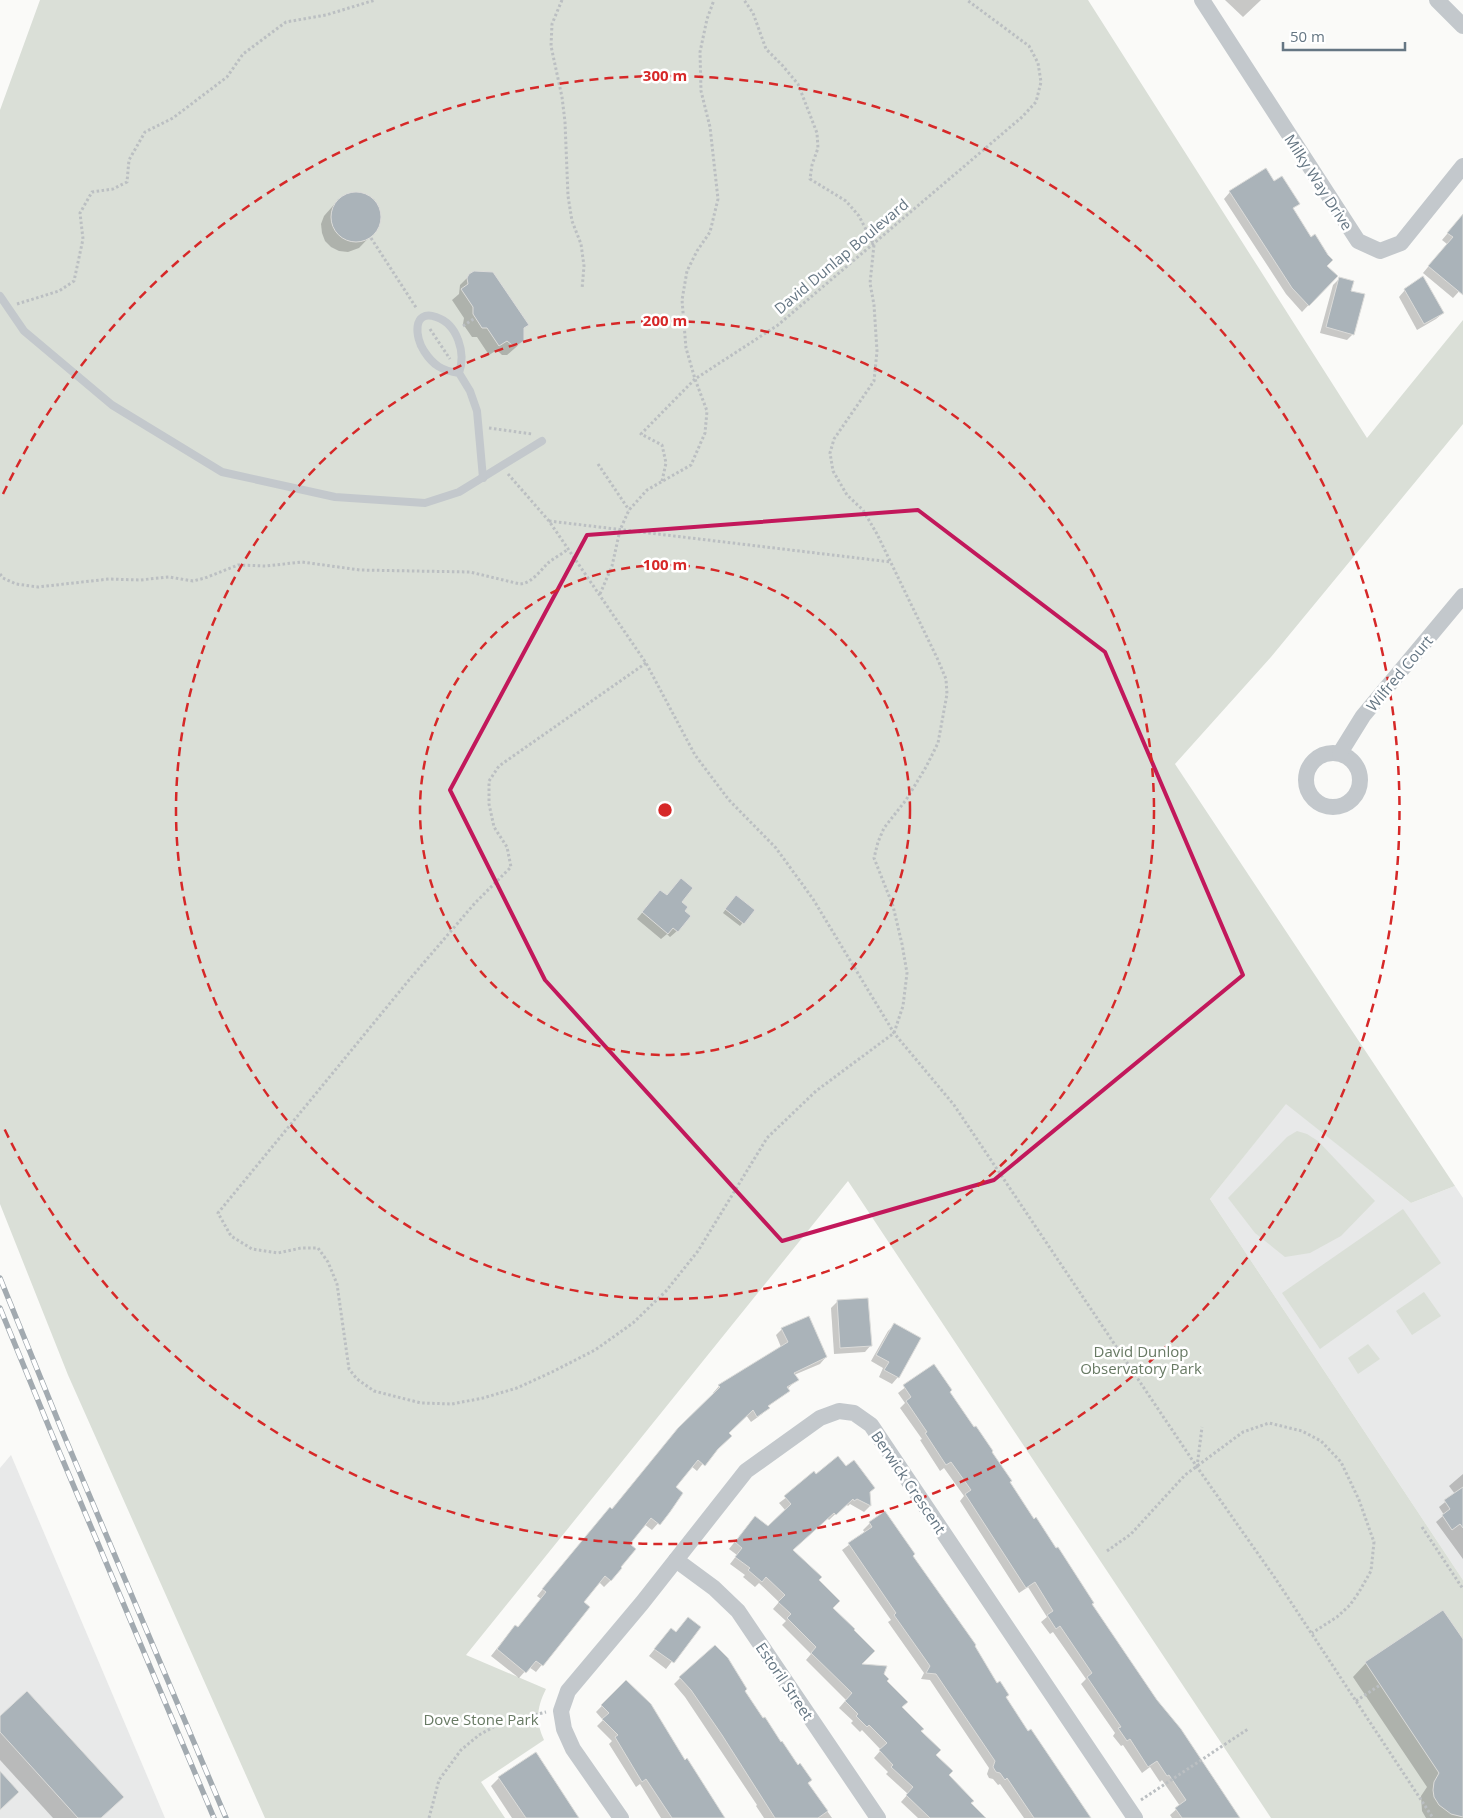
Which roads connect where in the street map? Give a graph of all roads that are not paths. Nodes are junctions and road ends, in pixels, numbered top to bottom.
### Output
1 (1202, 0) edge
2 (1437, 0) edge
3 (1463, 26) edge
4 (1463, 166) edge
5 (0, 296) edge
6 (459, 373) junction
7 (542, 441) dead end
8 (483, 478) junction
9 (1463, 596) edge
10 (1340, 753) dead end
11 (676, 1560) junction
12 (1132, 1813) edge
13 (621, 1818) edge
14 (878, 1818) edge

1 - 4 street, Milky Way Drive
2 - 3 street
5 - 8 lane
6 - 6 lane
6 - 8 lane
7 - 8 lane
9 - 10 street, Wilfred Court
11 - 12 street, Berwick Crescent
11 - 13 street, Berwick Crescent
11 - 14 street, Estoril Street

